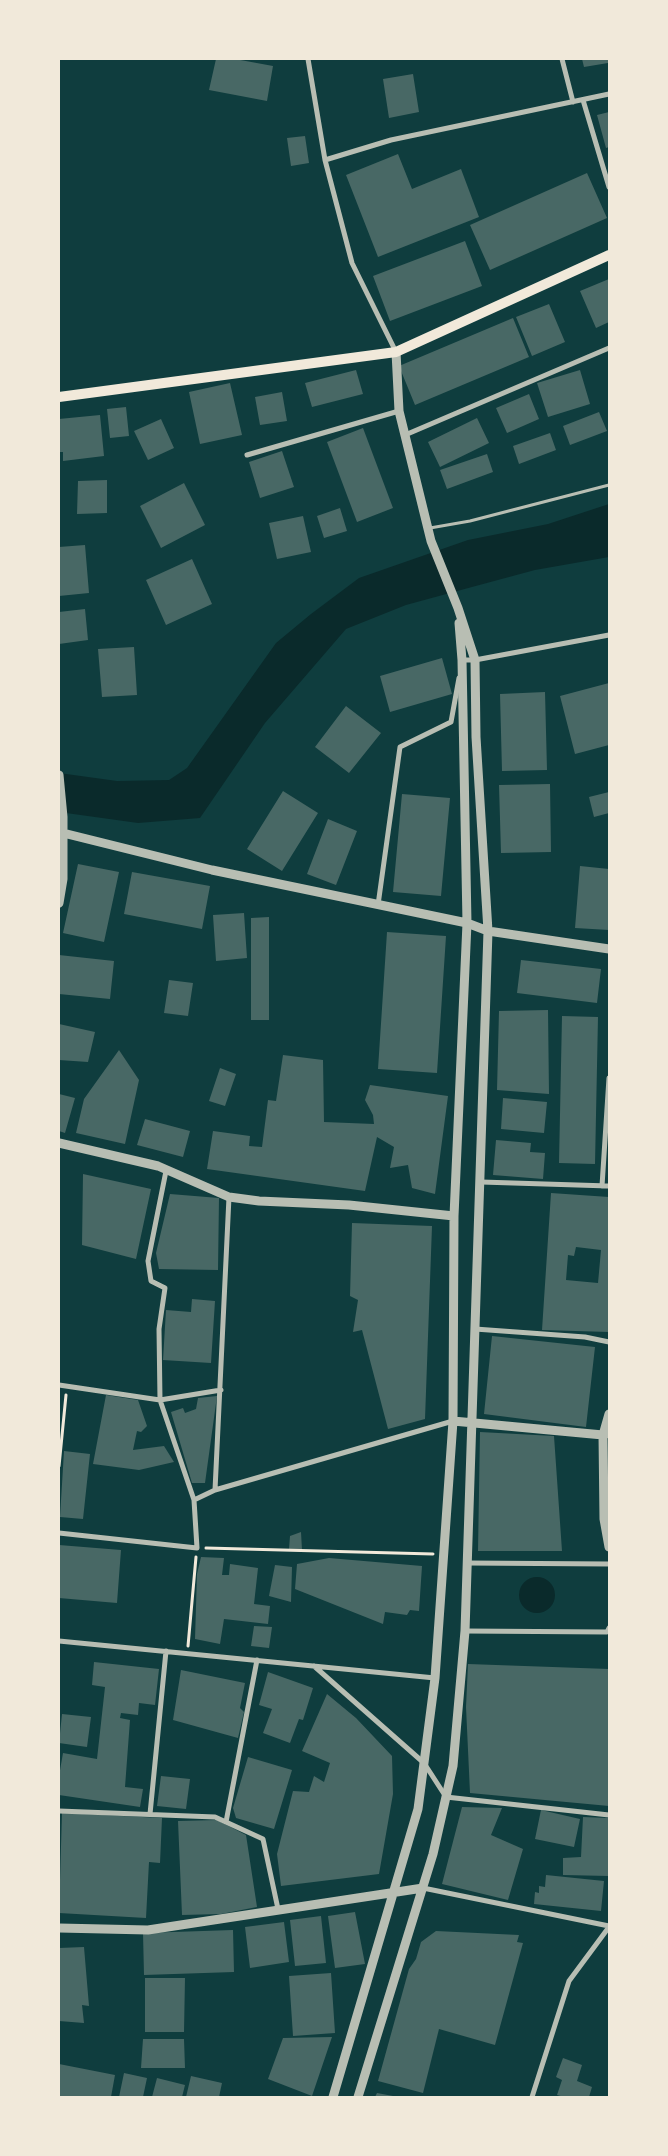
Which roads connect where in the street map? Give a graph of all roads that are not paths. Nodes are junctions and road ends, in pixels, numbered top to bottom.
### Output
1 (300, 59) edge
2 (308, 59) edge
3 (562, 59) edge
4 (609, 94) edge
5 (583, 100) junction
6 (573, 102) junction
7 (325, 160) junction
8 (609, 187) edge
9 (609, 256) edge
10 (609, 348) edge
11 (396, 352) junction
12 (59, 397) edge
13 (399, 411) junction
14 (405, 435) junction
15 (247, 455) dead end
16 (609, 485) edge
17 (428, 528) junction
18 (458, 608) junction
19 (609, 635) edge
20 (462, 660) junction
21 (475, 660) junction
22 (59, 775) edge
23 (61, 832) edge
24 (59, 903) edge
25 (378, 906) junction
26 (467, 923) junction
27 (488, 931) junction
28 (609, 949) edge
29 (609, 1078) edge
30 (59, 1143) edge
31 (166, 1171) junction
32 (481, 1182) junction
33 (602, 1186) junction
34 (609, 1186) edge
35 (229, 1196) junction
36 (454, 1216) junction
37 (475, 1329) junction
38 (609, 1342) edge
39 (59, 1385) edge
40 (221, 1390) junction
41 (160, 1400) junction
42 (609, 1414) edge
43 (453, 1421) junction
44 (472, 1423) junction
45 (606, 1434) edge
46 (215, 1490) junction
47 (194, 1500) junction
48 (59, 1532) edge
49 (609, 1547) edge
50 (467, 1562) junction
51 (609, 1564) edge
52 (464, 1631) junction
53 (608, 1631) edge
54 (59, 1641) edge
55 (166, 1652) junction
56 (257, 1660) junction
57 (313, 1666) junction
58 (436, 1678) junction
59 (424, 1763) junction
60 (446, 1798) junction
61 (59, 1811) edge
62 (150, 1814) junction
63 (609, 1815) edge
64 (226, 1822) junction
65 (423, 1888) junction
66 (395, 1892) junction
67 (278, 1910) junction
68 (609, 1927) edge
69 (59, 1928) edge
70 (333, 2097) edge
71 (358, 2097) edge
72 (532, 2097) edge

1 - 2 street
2 - 7 street
3 - 6 street
4 - 5 street
5 - 6 street
5 - 8 street
6 - 7 street
7 - 11 street
9 - 11 main road
10 - 14 street
11 - 12 main road
11 - 13 street
13 - 14 street
13 - 15 street
14 - 17 street
16 - 17 lane
17 - 18 street
18 - 20 street
18 - 21 street
19 - 21 street
20 - 21 street
20 - 25 street
20 - 26 street
21 - 27 street
22 - 23 street
23 - 24 street
23 - 25 street
25 - 26 street
26 - 27 street
26 - 36 street
27 - 28 street
27 - 32 street
29 - 33 street
30 - 31 street
31 - 35 street
31 - 41 street
32 - 33 street
32 - 37 street
33 - 34 street
35 - 36 street
35 - 40 street
36 - 43 street
37 - 38 street
37 - 44 street
39 - 41 street
40 - 41 street
40 - 46 street
41 - 47 street
42 - 45 street
43 - 44 street
43 - 46 street
43 - 58 street
44 - 45 street
44 - 50 street
45 - 49 street
46 - 47 street
47 - 48 street
50 - 51 street
50 - 52 street
52 - 53 street
52 - 60 street
54 - 55 street
55 - 56 street
55 - 62 street
56 - 57 street
56 - 64 street
57 - 58 street
57 - 59 street
58 - 59 street
59 - 60 street
59 - 66 street
60 - 63 street
60 - 65 street
61 - 62 street
62 - 64 street
64 - 67 street
65 - 66 street
65 - 68 street
65 - 71 street
66 - 67 street
66 - 70 street
67 - 69 street
68 - 72 street

